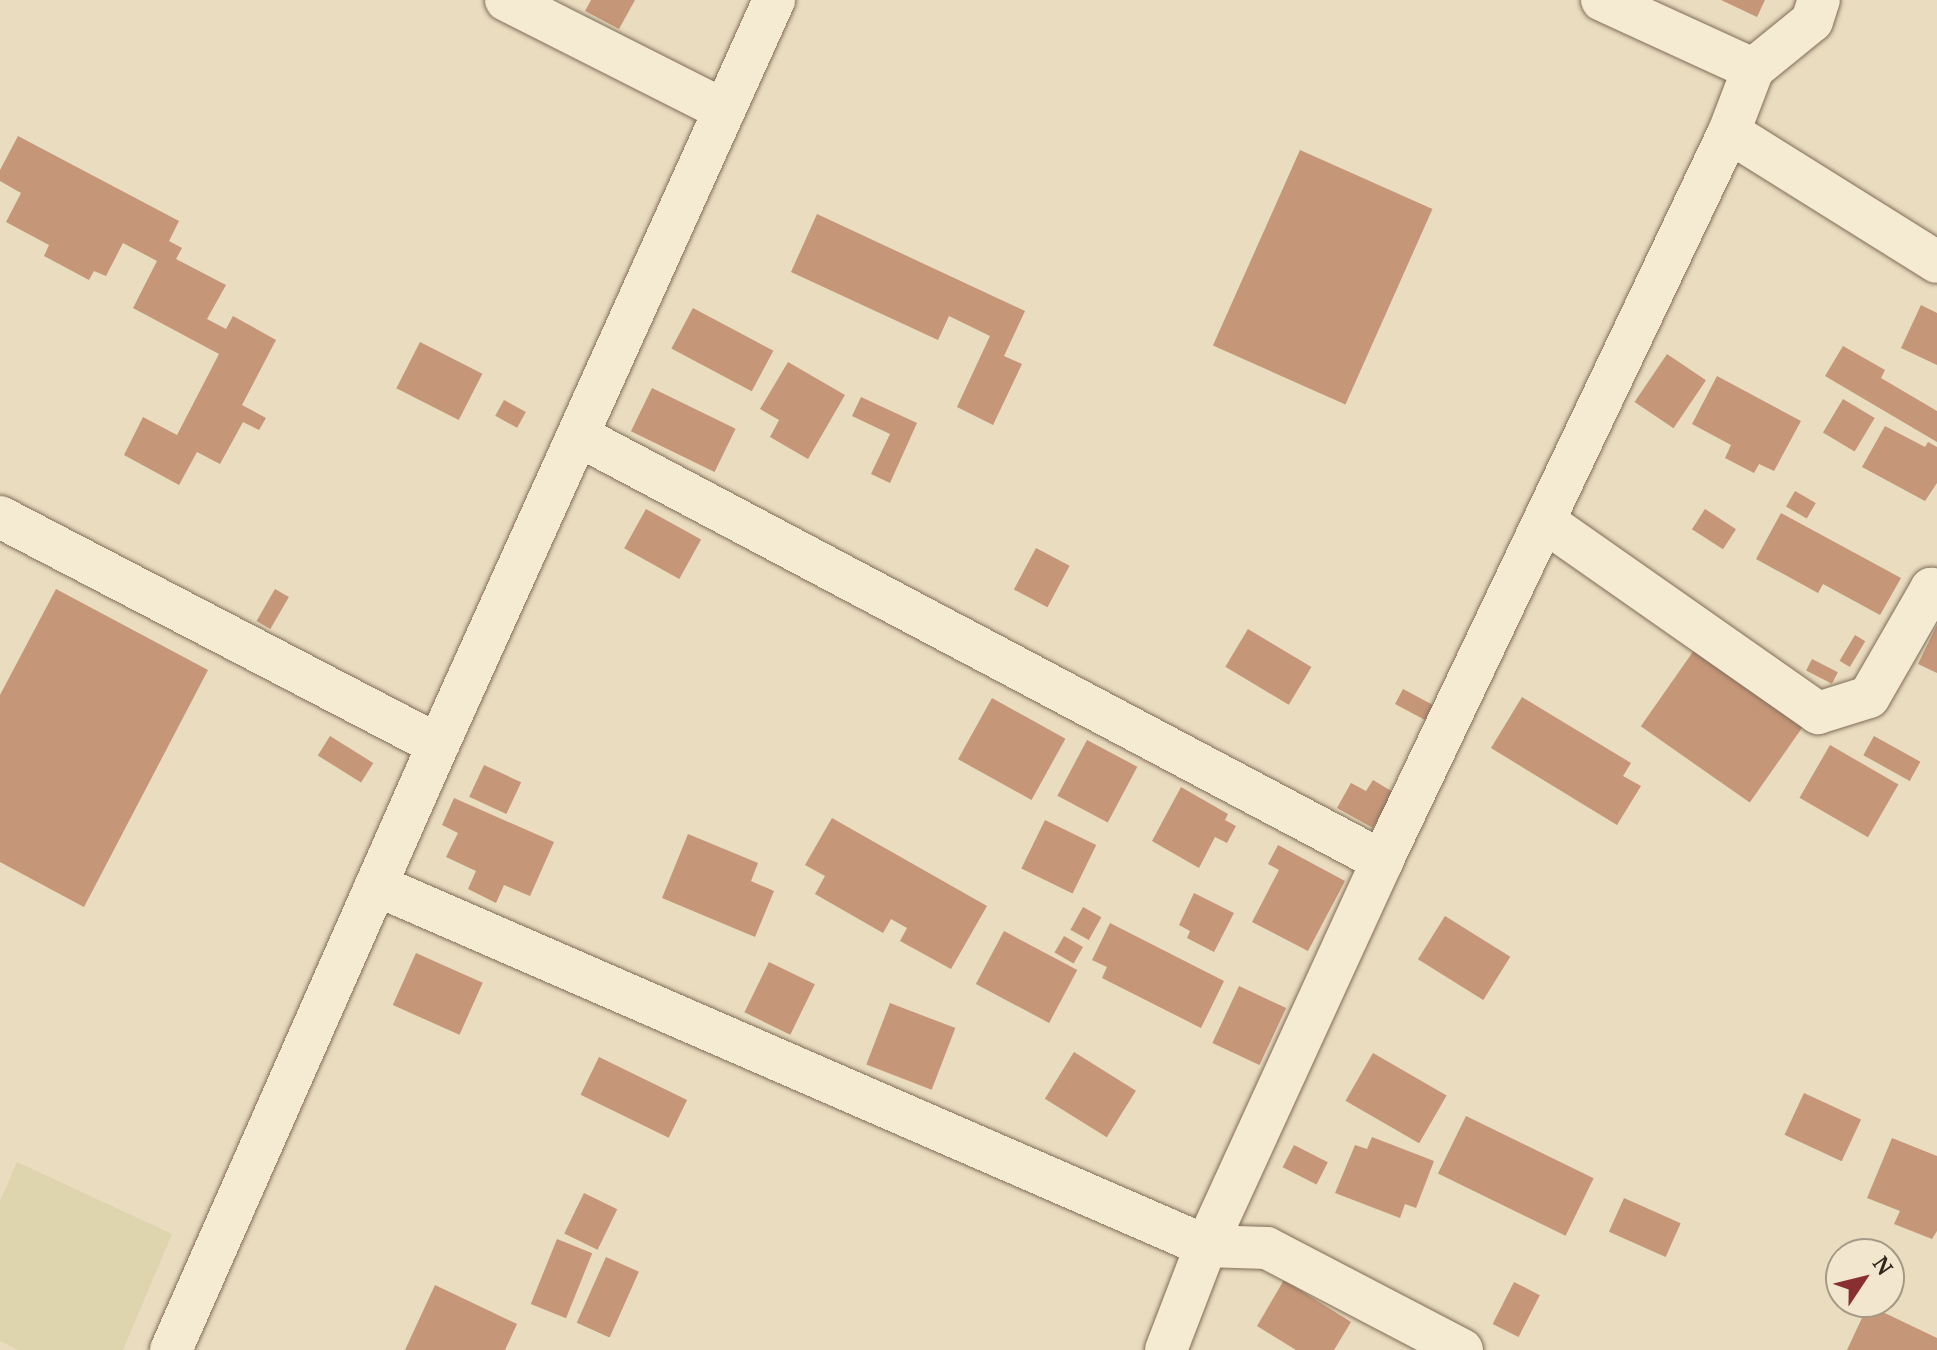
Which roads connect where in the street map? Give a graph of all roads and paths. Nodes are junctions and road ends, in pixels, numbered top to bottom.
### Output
1 (506, 0) edge
2 (774, 0) edge
3 (1602, 0) edge
4 (1819, 0) edge
5 (1753, 69) junction
6 (724, 110) junction
7 (1729, 132) junction
8 (1937, 262) edge
9 (579, 436) junction
10 (0, 517) edge
11 (1544, 521) junction
12 (1937, 592) edge
13 (438, 745) junction
14 (1382, 861) junction
15 (376, 885) junction
16 (1206, 1246) junction
17 (171, 1350) edge
18 (1166, 1350) edge
19 (1462, 1350) edge

1 - 6 street
2 - 6 street
3 - 5 street
4 - 5 street
5 - 7 street
6 - 9 street
7 - 8 street
7 - 11 street
9 - 13 street
9 - 14 street
10 - 13 street
11 - 12 street
11 - 14 street
13 - 15 street
14 - 16 street
15 - 16 street
15 - 17 street
16 - 18 street
16 - 19 street

